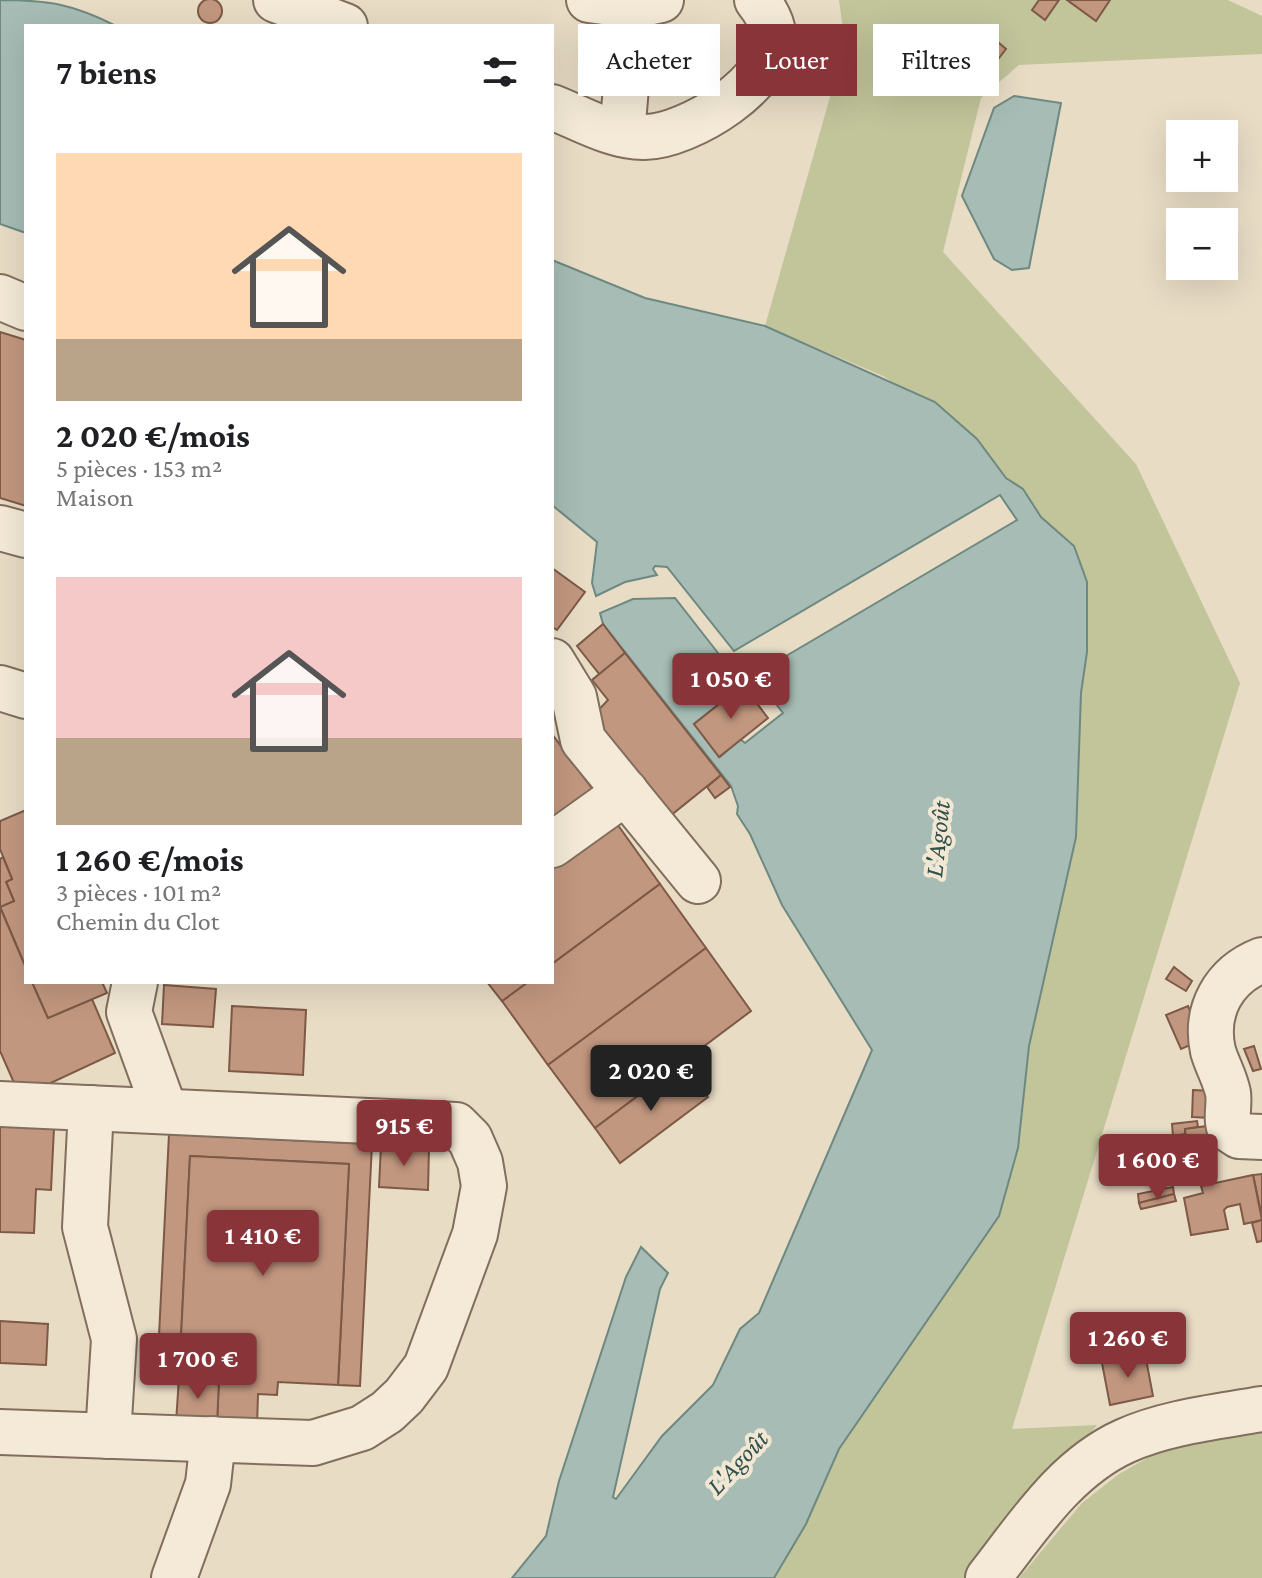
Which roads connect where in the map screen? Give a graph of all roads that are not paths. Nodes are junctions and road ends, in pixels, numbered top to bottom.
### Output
1 (276, 0) edge
2 (589, 0) edge
3 (757, 0) edge
4 (648, 3) edge
5 (340, 24) edge
6 (554, 108) edge
7 (622, 134) junction
8 (0, 297) edge
9 (24, 307) edge
10 (0, 528) edge
11 (24, 534) edge
12 (563, 679) edge
13 (0, 688) edge
14 (24, 695) edge
15 (626, 792) junction
16 (554, 844) edge
17 (698, 881) dead end
18 (1262, 960) edge
19 (133, 984) edge
20 (0, 1104) edge
21 (91, 1108) junction
22 (165, 1111) junction
23 (1262, 1137) edge
24 (1262, 1409) edge
25 (0, 1432) edge
26 (108, 1436) junction
27 (213, 1439) junction
28 (174, 1578) edge
29 (988, 1578) edge

1 - 5 street
2 - 4 street
3 - 7 street
4 - 7 street
6 - 7 street
8 - 9 street
10 - 11 street
12 - 15 street
13 - 14 street
15 - 16 street
15 - 17 street
18 - 23 street
19 - 22 street
20 - 21 street
21 - 22 street
21 - 26 street
22 - 27 street
24 - 29 street
25 - 26 street
26 - 27 street
27 - 28 street

